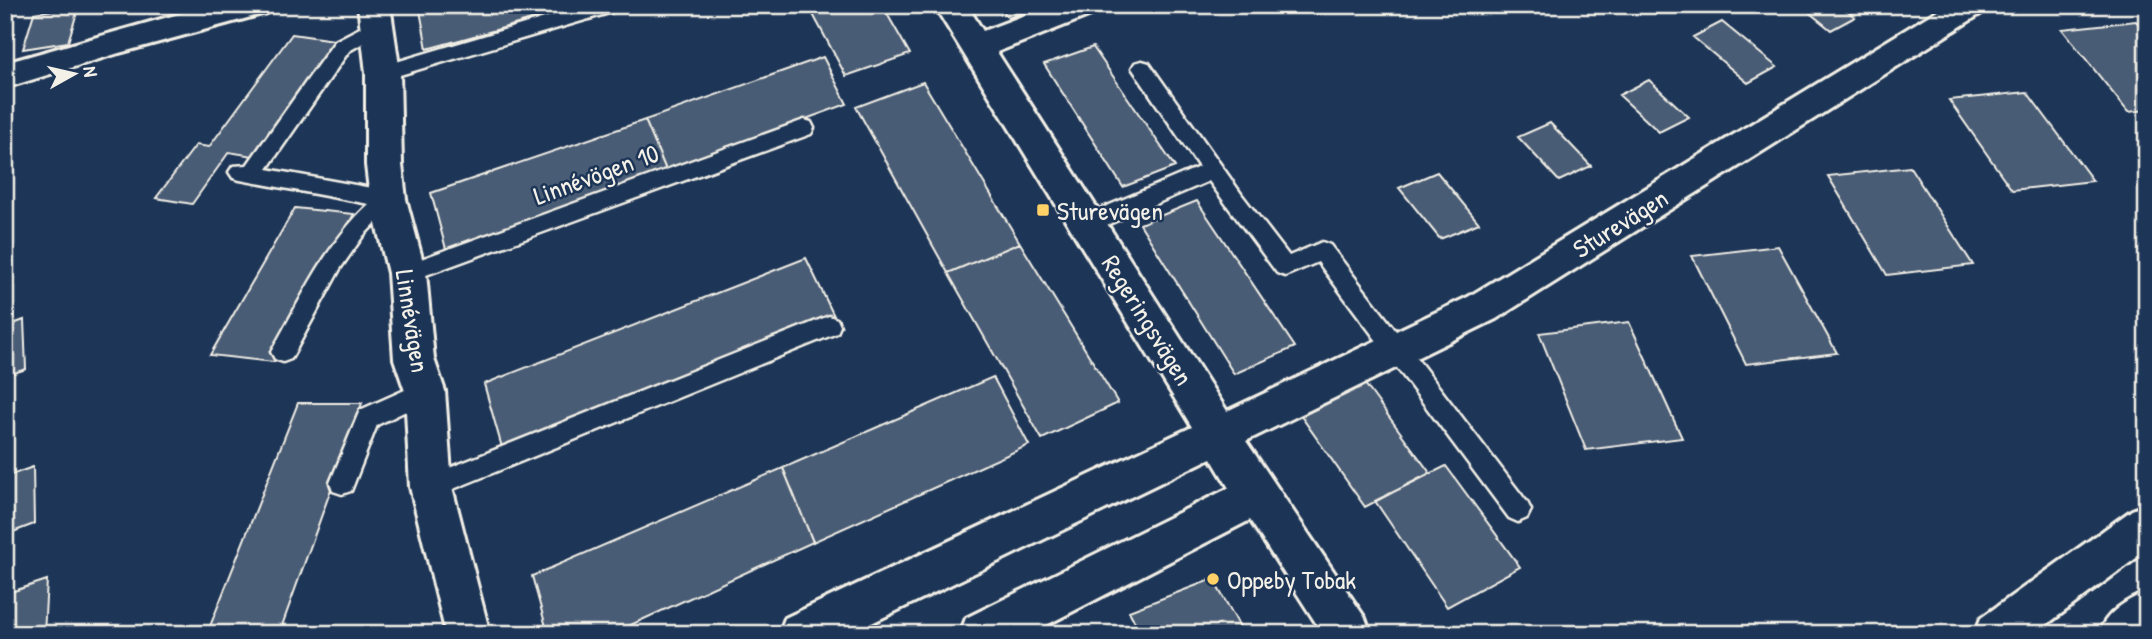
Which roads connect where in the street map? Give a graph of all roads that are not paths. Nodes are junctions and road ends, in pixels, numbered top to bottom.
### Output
1 (130, 5) edge
2 (255, 5) edge
3 (612, 5) edge
4 (950, 5) edge
5 (1085, 5) edge
6 (1971, 5) edge
7 (375, 16) edge
8 (116, 42) junction
9 (978, 46) junction
10 (1142, 68) dead end
11 (383, 73) junction
12 (5, 76) edge
13 (804, 128) dead end
14 (1213, 170) junction
15 (388, 199) junction
16 (1087, 224) junction
17 (407, 273) junction
18 (829, 326) dead end
19 (1397, 350) junction
20 (283, 352) dead end
21 (425, 391) junction
22 (1219, 432) junction
23 (342, 483) dead end
24 (431, 487) junction
25 (1257, 495) junction
26 (1518, 510) dead end
27 (2147, 524) edge
28 (2147, 614) edge
29 (468, 634) edge
30 (801, 634) edge
31 (982, 634) edge
32 (1349, 634) edge
33 (1997, 634) edge
34 (2120, 634) edge

1 - 8 street
2 - 8 street
3 - 11 lane
4 - 9 street, Regeringsvägen
5 - 9 street
6 - 19 street, Sturevägen
7 - 11 street, Linnévägen
7 - 15 lane
8 - 12 street
9 - 16 street, Regeringsvägen
10 - 14 lane
11 - 15 street, Linnévägen
13 - 17 lane, Linnévögen 10
14 - 16 lane
14 - 19 lane
15 - 17 street, Linnévägen
15 - 20 lane
16 - 22 street, Regeringsvägen
17 - 21 street, Linnévägen
18 - 24 lane
19 - 22 street, Sturevägen
19 - 26 lane
21 - 23 lane
21 - 24 street, Linnévägen
22 - 25 street, Regeringsvägen
22 - 30 street, Sturevägen
24 - 29 street, Linnévägen
25 - 31 street
25 - 32 street, Regeringsvägen
27 - 33 street
28 - 34 street

